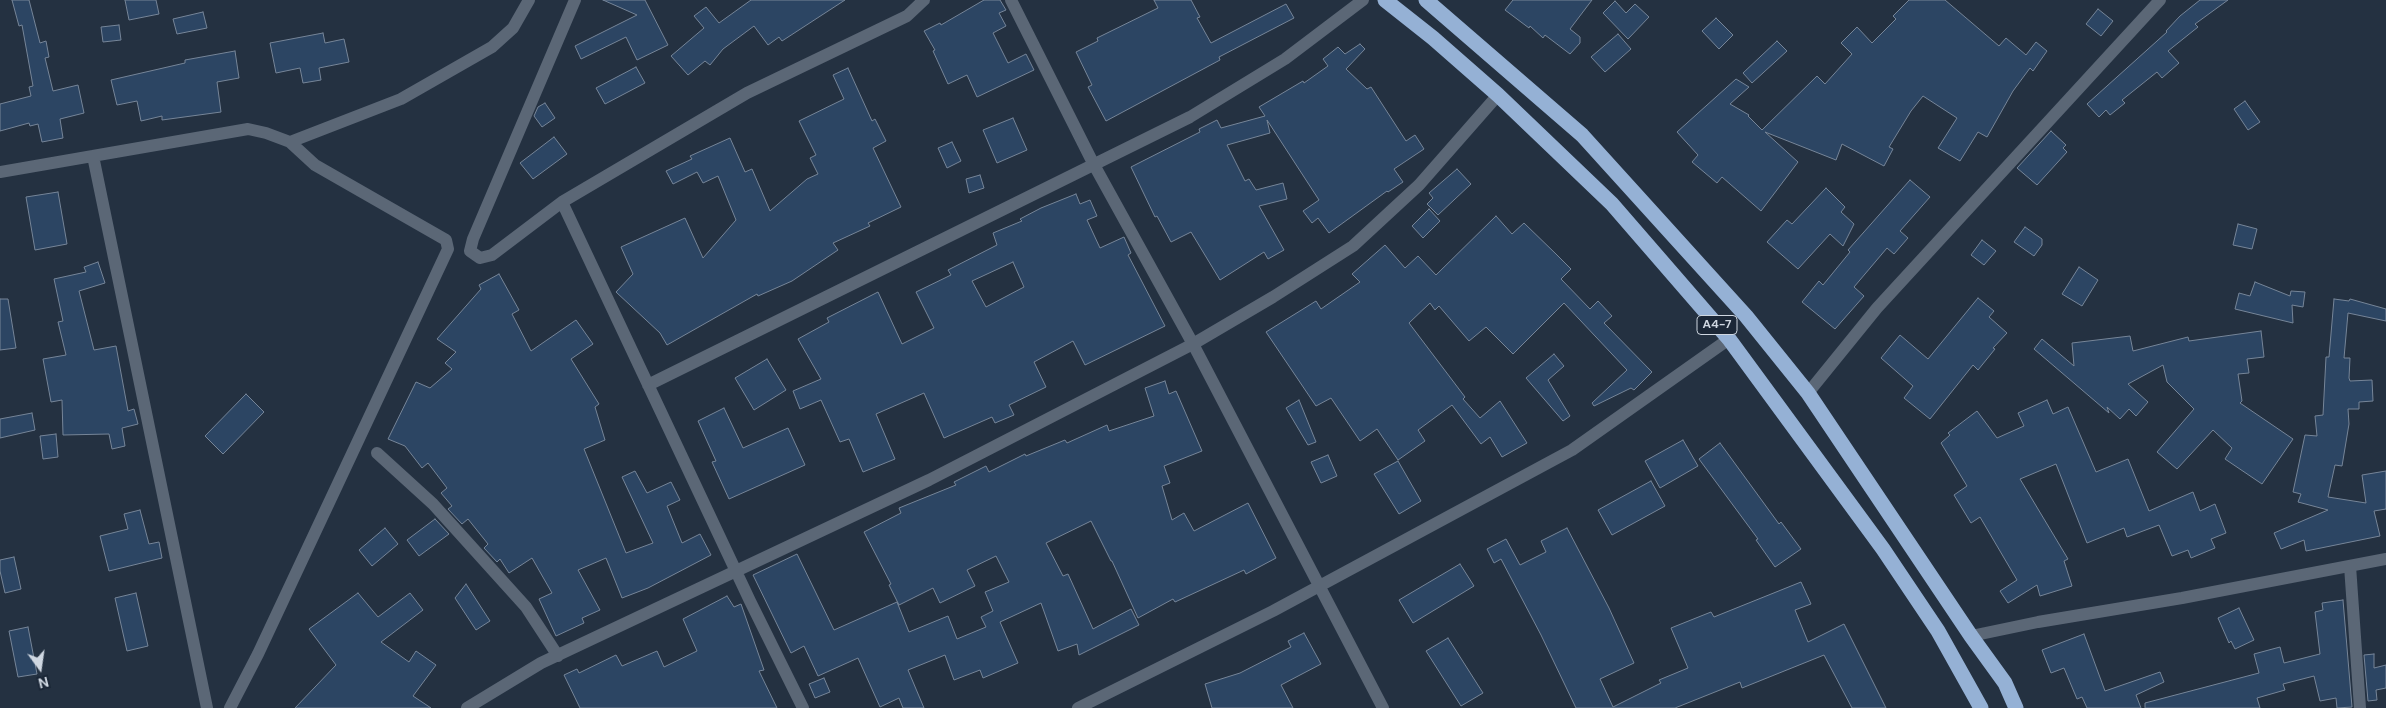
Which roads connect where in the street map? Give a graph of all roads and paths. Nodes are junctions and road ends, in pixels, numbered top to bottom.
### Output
1 (530, 0) edge
2 (575, 0) edge
3 (923, 0) edge
4 (1011, 0) edge
5 (1363, 0) edge
6 (1386, 0) edge
7 (1426, 0) edge
8 (2160, 0) edge
9 (1498, 96) junction
10 (290, 142) junction
11 (93, 156) junction
12 (1093, 163) junction
13 (0, 172) edge
14 (562, 202) junction
15 (1729, 339) junction
16 (1193, 344) junction
17 (648, 384) junction
18 (1808, 393) junction
19 (377, 453) dead end
20 (2386, 559) edge
21 (2350, 566) junction
22 (736, 570) junction
23 (1320, 586) junction
24 (1971, 636) junction
25 (558, 656) junction
26 (207, 708) edge
27 (230, 708) edge
28 (467, 708) edge
29 (803, 708) edge
30 (1078, 708) edge
31 (1383, 708) edge
32 (1981, 708) edge
33 (2016, 708) edge
34 (2360, 708) edge

1 - 10 street
2 - 14 street
3 - 14 street
4 - 12 street
5 - 12 street
6 - 9 highway, A4-7
7 - 18 highway, A4-7
8 - 18 street
9 - 15 highway, A4-7
9 - 16 street
10 - 11 street
10 - 27 street
11 - 13 street
11 - 26 street
12 - 16 street
12 - 17 street
14 - 17 street
15 - 23 street
15 - 32 highway, A4-7
16 - 22 street
16 - 23 street
17 - 22 street
18 - 24 highway, A4-7
19 - 25 street
20 - 21 street
21 - 24 street
21 - 34 street
22 - 25 street
22 - 29 street
23 - 30 street
23 - 31 street
24 - 33 highway, A4-7
25 - 28 street

